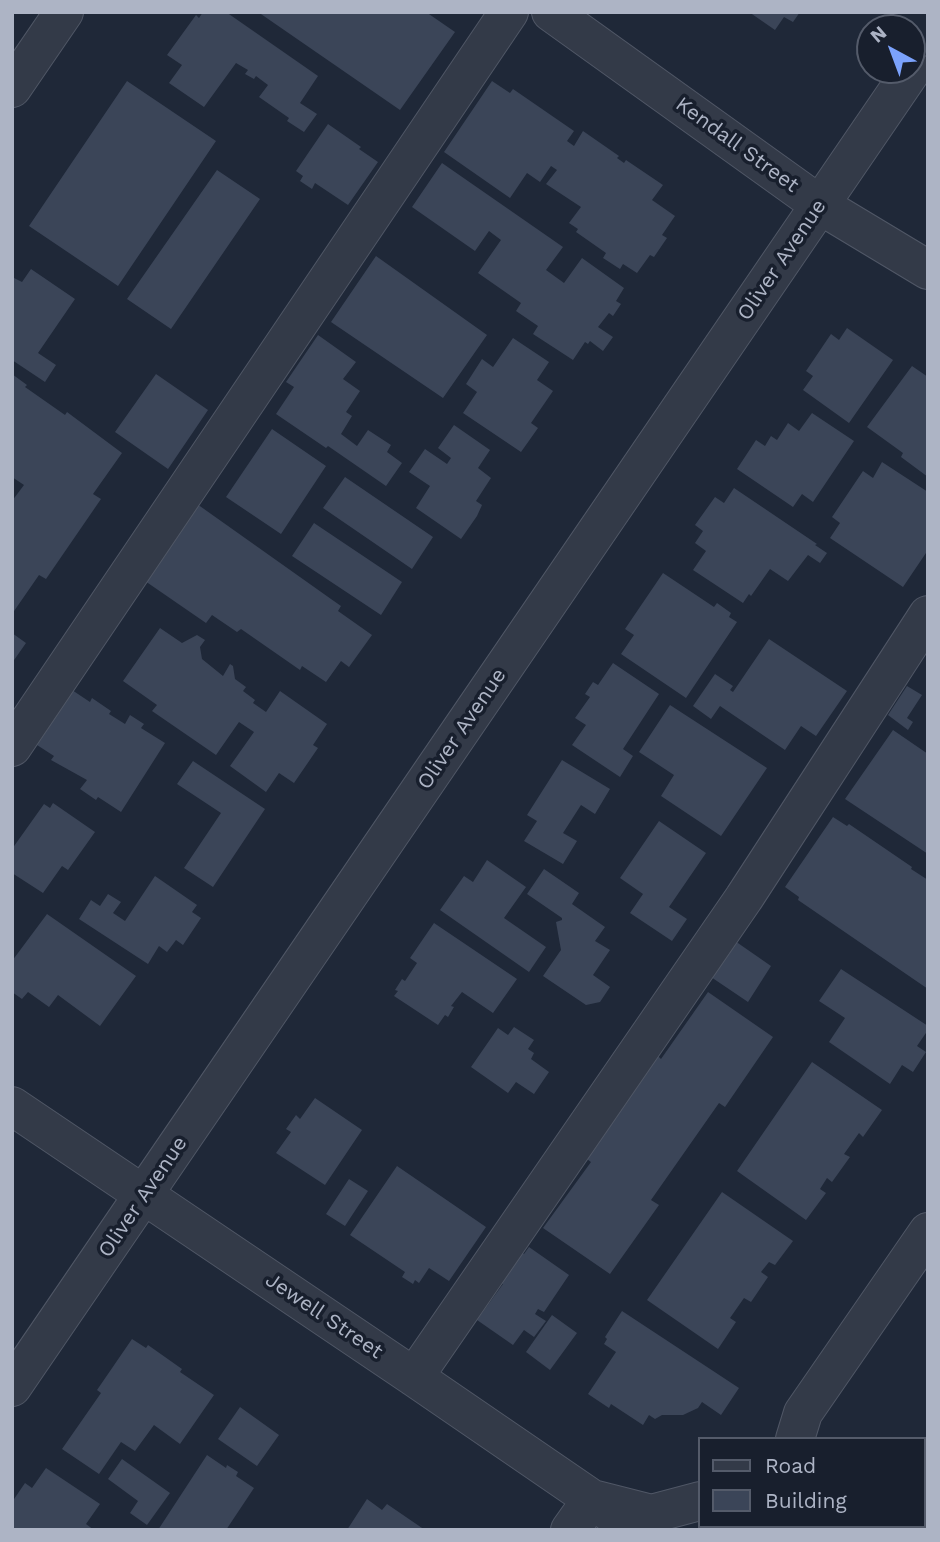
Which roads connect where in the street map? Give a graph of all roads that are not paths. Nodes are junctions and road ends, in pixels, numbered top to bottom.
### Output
1 (64, 12) edge
2 (509, 12) edge
3 (551, 12) edge
4 (902, 84) edge
5 (12, 88) edge
6 (820, 205) junction
7 (928, 270) edge
8 (928, 615) edge
9 (12, 747) edge
10 (12, 1106) edge
11 (145, 1195) junction
12 (928, 1231) edge
13 (414, 1377) junction
14 (12, 1387) edge
15 (792, 1430) edge
16 (592, 1499) junction
17 (698, 1502) edge
18 (570, 1530) edge
19 (633, 1530) edge

1 - 5 street
2 - 9 street
3 - 6 street, Kendall Street
4 - 6 street, Oliver Avenue
6 - 7 street, Kendall Street
6 - 11 street, Oliver Avenue
8 - 13 street
10 - 11 street, Jewell Street
11 - 13 street, Jewell Street
11 - 14 street, Oliver Avenue
12 - 15 street
13 - 16 street, Jewell Street
16 - 17 street
16 - 18 street
16 - 19 street, Jewell Street

